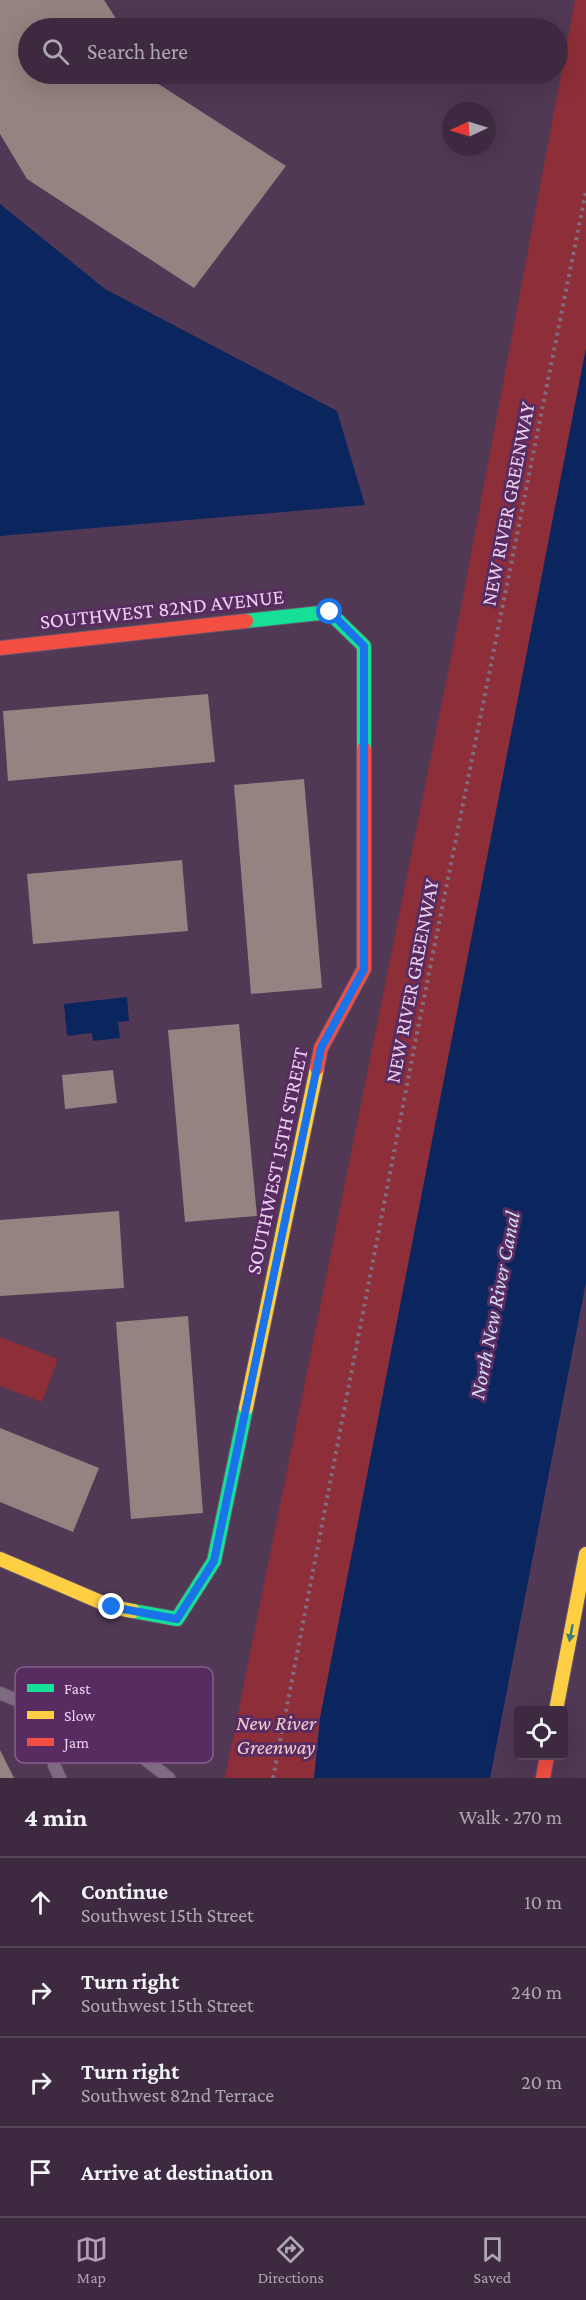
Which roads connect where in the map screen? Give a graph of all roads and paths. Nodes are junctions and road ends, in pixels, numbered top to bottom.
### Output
1 (586, 191) edge
2 (330, 612) joint
3 (0, 648) edge
4 (586, 1554) edge
5 (0, 1559) edge
6 (0, 1693) edge
7 (15, 1700) edge
8 (557, 1706) edge
9 (546, 1760) edge
10 (54, 1763) edge
11 (150, 1763) edge
12 (60, 1778) edge
13 (170, 1778) edge
14 (273, 1778) edge
15 (543, 1778) edge

1 - 14 path, NEW RIVER GREENWAY
2 - 3 street, SOUTHWEST 82ND AVENUE
2 - 5 street, SOUTHWEST 15TH STREET
4 -> 8 street
6 - 7 lane
9 - 15 street
10 - 12 lane
11 - 13 lane

